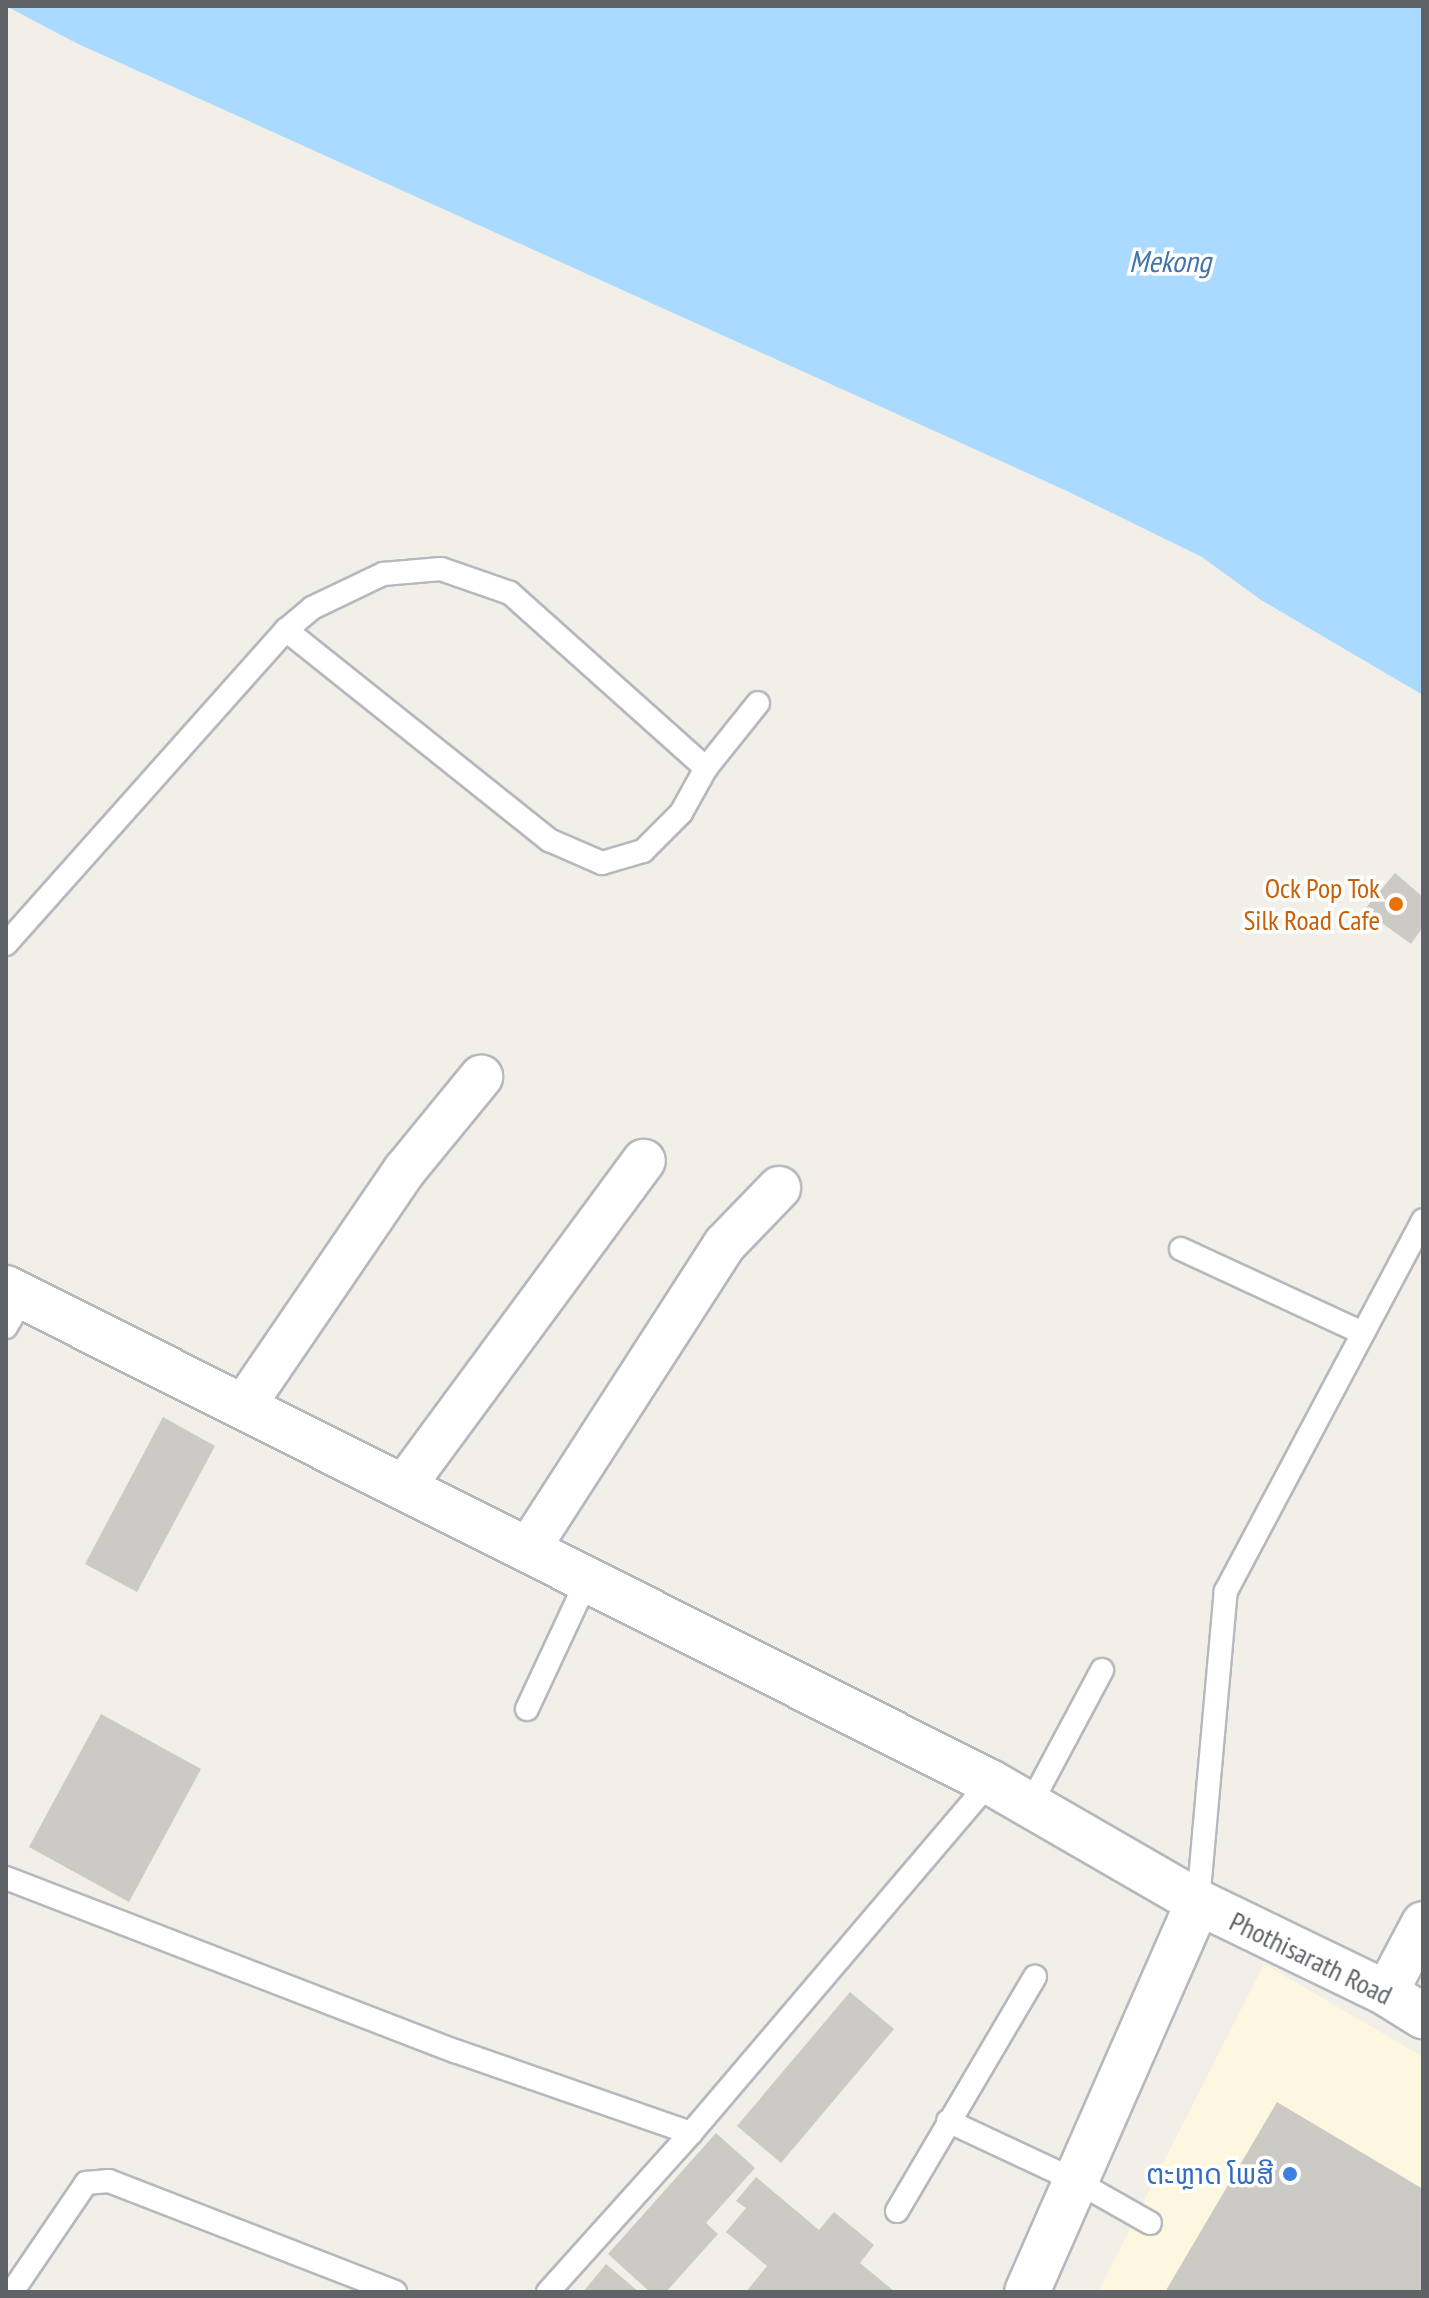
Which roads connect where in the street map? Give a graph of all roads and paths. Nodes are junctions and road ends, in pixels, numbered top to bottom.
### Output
1 (286, 630) junction
2 (758, 703) dead end
3 (706, 768) junction
4 (6, 944) edge
5 (481, 1077) dead end
6 (644, 1161) dead end
7 (779, 1188) dead end
8 (1423, 1220) edge
9 (1181, 1249) dead end
10 (12, 1304) edge
11 (1361, 1332) junction
12 (243, 1407) junction
13 (404, 1486) junction
14 (529, 1548) junction
15 (588, 1578) junction
16 (1102, 1670) dead end
17 (527, 1709) dead end
18 (990, 1782) junction
19 (1030, 1805) junction
20 (6, 1878) edge
21 (1198, 1902) junction
22 (1423, 1923) edge
23 (1035, 1977) dead end
24 (1386, 1993) junction
25 (1423, 2016) edge
26 (948, 2121) junction
27 (691, 2133) junction
28 (1076, 2181) junction
29 (897, 2211) dead end
30 (1150, 2223) dead end
31 (12, 2292) edge
32 (395, 2292) edge
33 (548, 2292) edge
34 (1027, 2292) edge

1 - 3 lane
1 - 3 lane
1 - 4 lane
2 - 3 lane
5 - 12 street
6 - 13 street
7 - 14 street
8 - 11 lane
9 - 11 lane
10 - 12 main road, Phothisarath Road
11 - 21 lane
12 - 13 main road, Phothisarath Road
13 - 14 main road, Phothisarath Road
14 - 15 main road, Phothisarath Road
15 - 17 lane
15 - 18 main road, Phothisarath Road
16 - 19 lane
18 - 19 main road, Phothisarath Road
18 - 27 lane
19 - 21 main road, Phothisarath Road
20 - 27 lane
21 - 24 main road, Phothisarath Road
21 - 28 main road
22 - 24 street
23 - 26 lane
24 - 25 main road, Phothisarath Road
26 - 28 lane
26 - 29 lane
27 - 33 lane
28 - 30 lane
28 - 34 main road
31 - 32 lane

